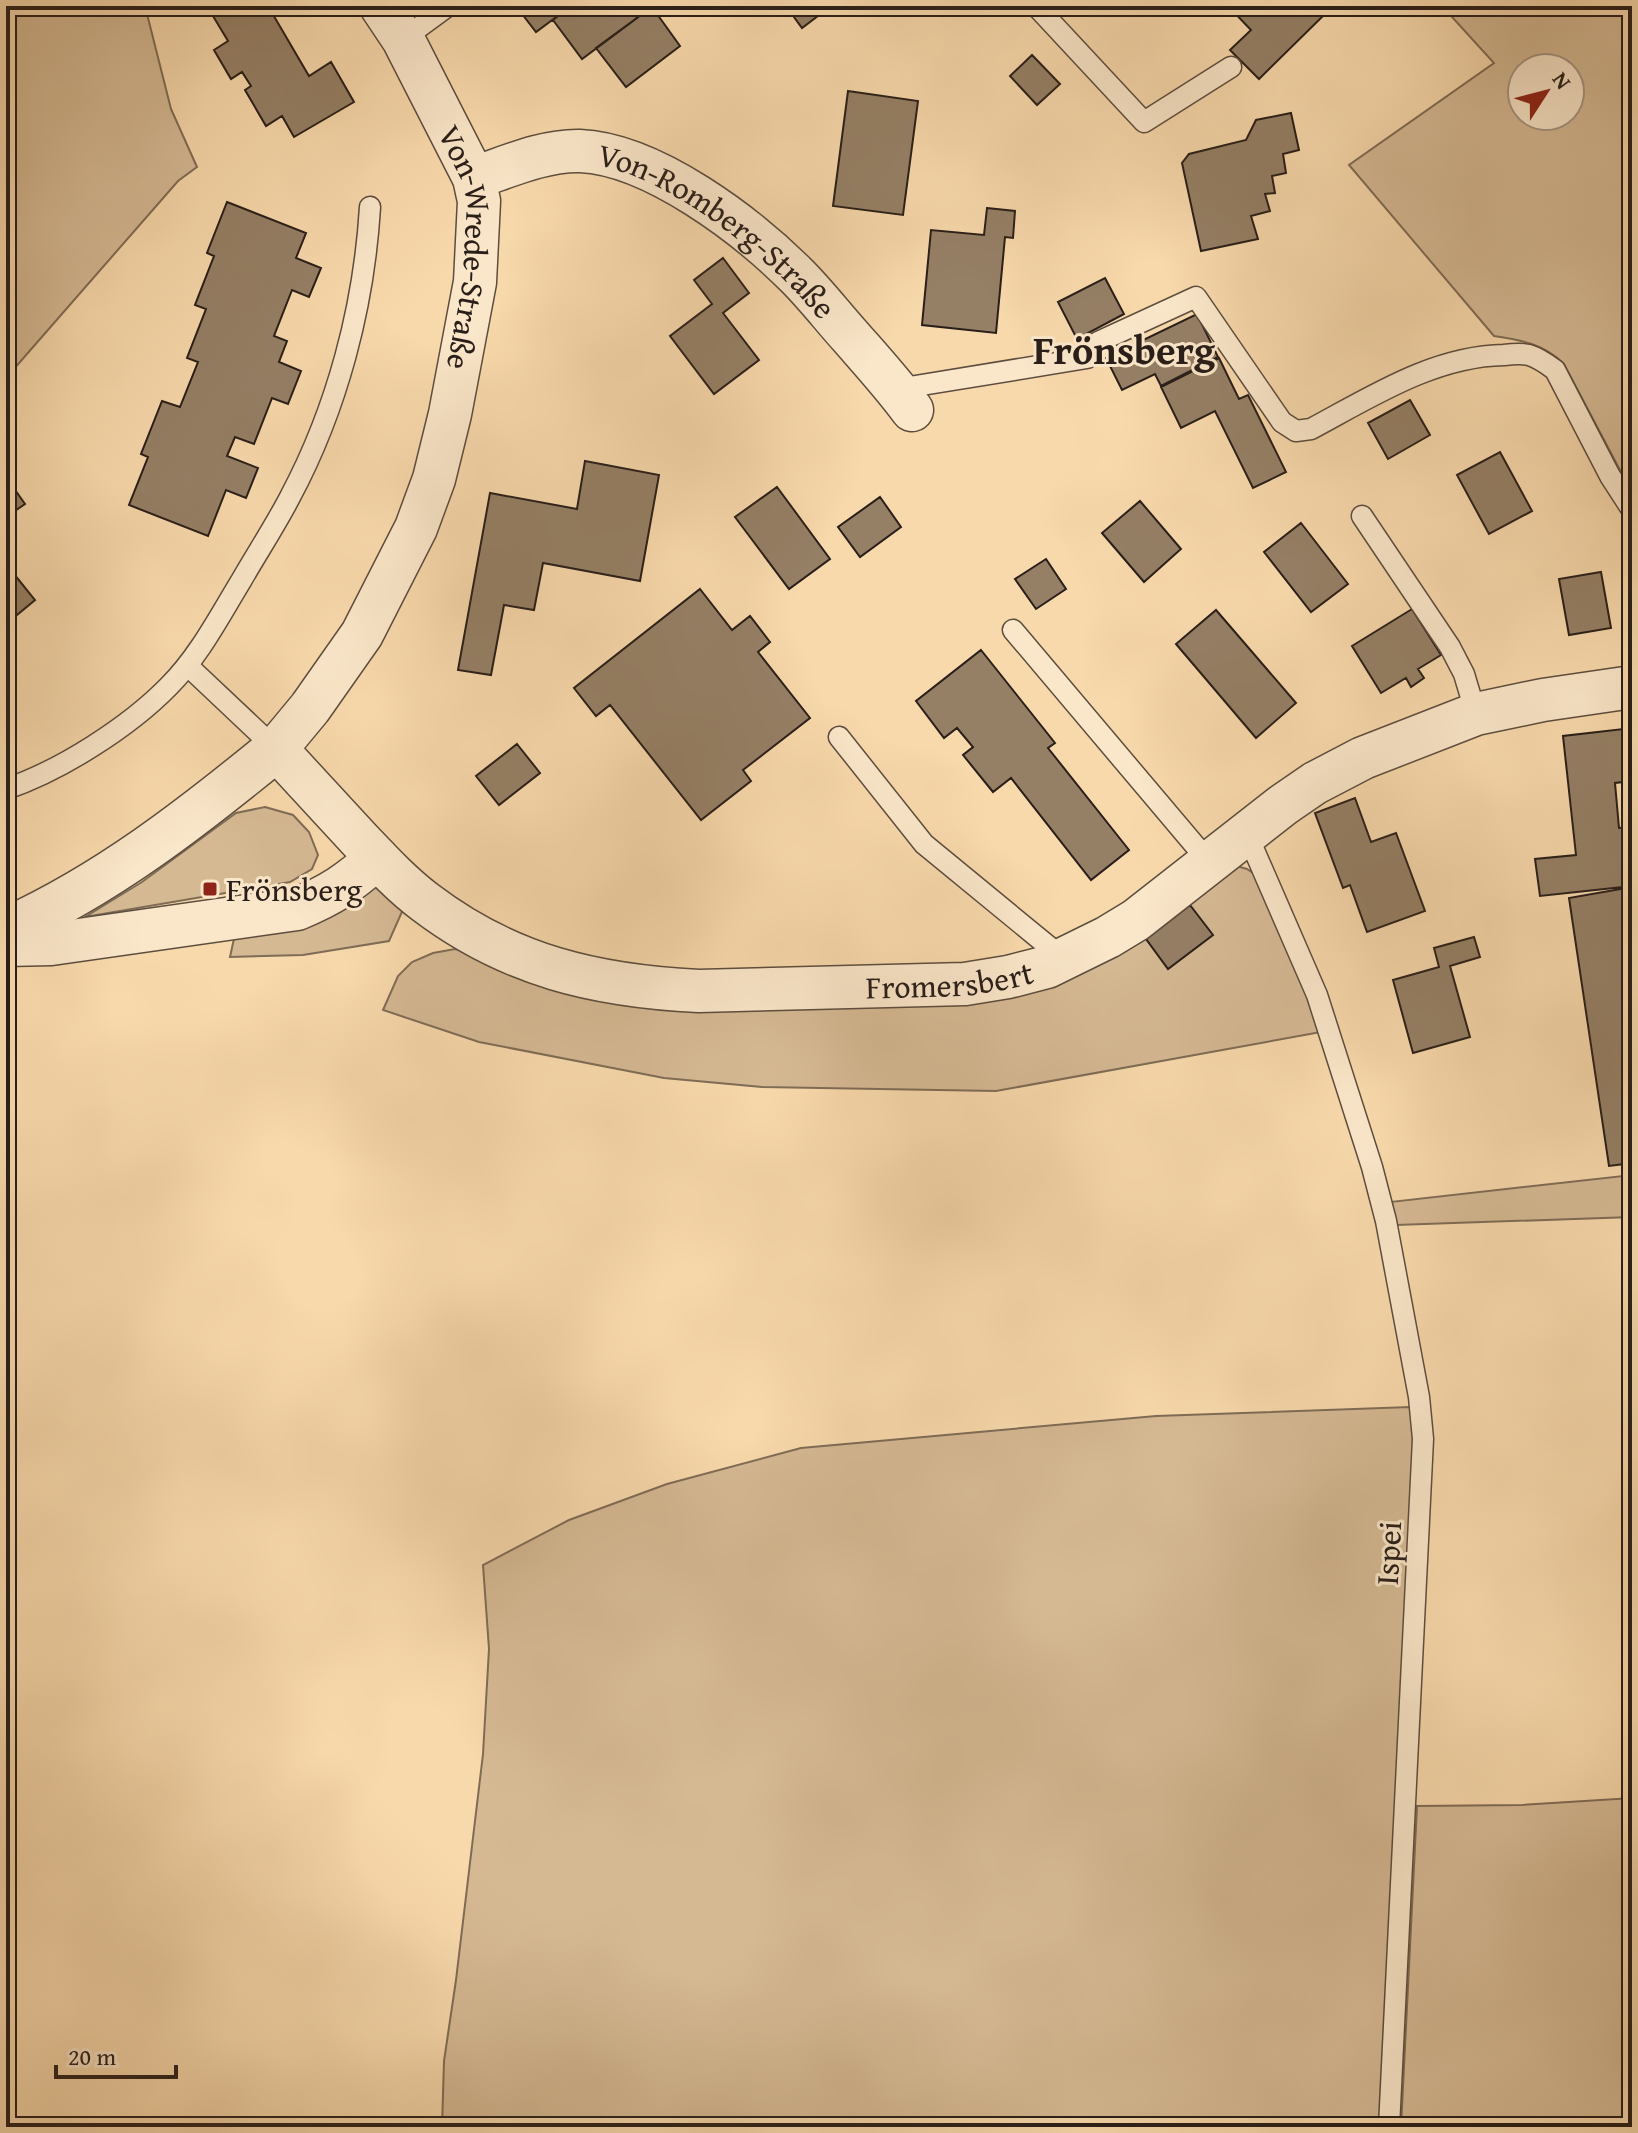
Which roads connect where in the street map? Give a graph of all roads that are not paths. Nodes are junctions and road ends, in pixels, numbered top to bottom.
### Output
1 (448, 6) edge
2 (1036, 6) edge
3 (392, 23) edge
4 (1231, 67) dead end
5 (474, 178) junction
6 (370, 207) dead end
7 (905, 399) joint
8 (1632, 510) edge
9 (1362, 516) dead end
10 (1013, 630) dead end
11 (188, 666) junction
12 (1632, 687) edge
13 (1476, 714) junction
14 (839, 737) dead end
15 (276, 749) junction
16 (6, 789) edge
17 (1247, 834) junction
18 (377, 858) junction
19 (1209, 862) junction
20 (6, 930) edge
21 (6, 945) edge
22 (1064, 959) junction
23 (1389, 2127) edge

1 - 3 lane
2 - 4 lane
3 - 5 street, Von-Wrede-Straße
5 - 7 street, Von-Romberg-Straße
5 - 15 street, Von-Wrede-Straße
6 - 11 lane
7 - 8 lane
9 - 13 lane
10 - 19 lane
11 - 15 lane
11 - 16 lane
12 - 13 street, Fromersbert
13 - 17 street, Fromersbert
14 - 22 lane
15 - 18 street, Fromersbert
15 - 20 street
17 - 19 street, Fromersbert
17 - 23 lane, Ispei
18 - 21 street
18 - 22 street, Fromersbert
19 - 22 street, Fromersbert

